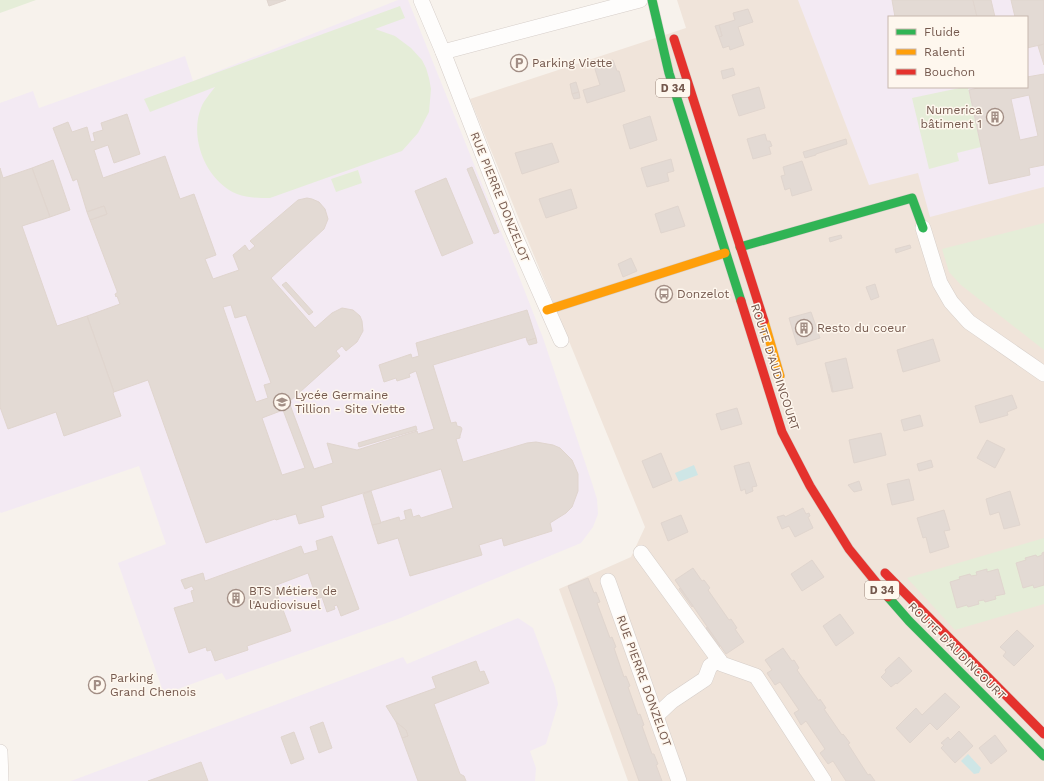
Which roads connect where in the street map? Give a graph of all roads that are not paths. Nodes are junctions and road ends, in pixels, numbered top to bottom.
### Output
1 (421, 0) edge
2 (640, 0) edge
3 (652, 0) edge
4 (671, 30) dead end
5 (443, 52) junction
6 (923, 228) joint
7 (740, 247) junction
8 (725, 253) junction
9 (548, 310) junction
10 (561, 340) dead end
11 (1044, 374) edge
12 (784, 386) dead end
13 (642, 553) dead end
14 (878, 565) dead end
15 (608, 581) dead end
16 (719, 660) junction
17 (656, 716) junction
18 (1044, 734) edge
19 (0, 752) edge
20 (1044, 756) edge
21 (1, 781) edge
22 (679, 781) edge
23 (824, 781) edge

1 - 5 street, RUE PIERRE DONZELOT
2 - 5 street
3 - 8 main road, ROUTE D'AUDINCOURT / D 34
4 - 7 main road, ROUTE D'AUDINCOURT / D 34
5 - 9 street, RUE PIERRE DONZELOT
6 - 7 main road
6 - 11 street
7 - 8 main road
7 - 12 main road, ROUTE D'AUDINCOURT / D 34
8 - 9 main road
8 - 20 main road, ROUTE D'AUDINCOURT / D 34
9 - 10 street, RUE PIERRE DONZELOT
13 - 16 street
14 - 18 main road, ROUTE D'AUDINCOURT / D 34
15 - 17 street, RUE PIERRE DONZELOT
16 - 17 street
16 - 23 street
17 - 22 street, RUE PIERRE DONZELOT
19 - 21 street

